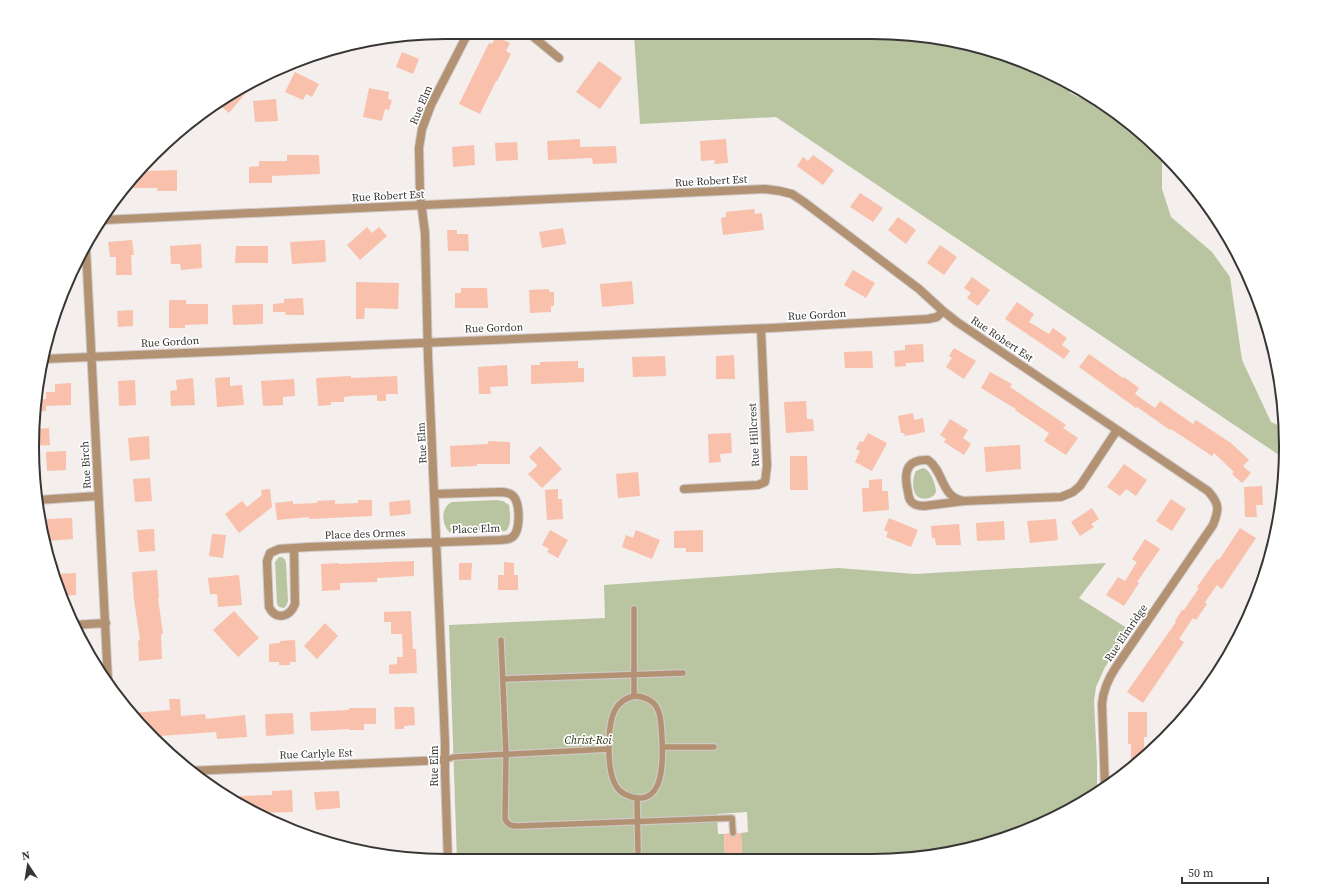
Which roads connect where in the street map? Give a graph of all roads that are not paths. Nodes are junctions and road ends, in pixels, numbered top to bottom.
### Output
1 (465, 39) edge
2 (537, 39) edge
3 (559, 58) dead end
4 (421, 206) junction
5 (108, 220) edge
6 (86, 256) edge
7 (943, 312) junction
8 (761, 329) junction
9 (428, 342) junction
10 (92, 357) junction
11 (49, 359) edge
12 (1117, 430) junction
13 (684, 489) dead end
14 (435, 494) junction
15 (98, 496) junction
16 (42, 500) edge
17 (964, 501) junction
18 (1218, 505) joint
19 (437, 542) junction
20 (294, 548) junction
21 (634, 608) dead end
22 (106, 623) junction
23 (80, 624) edge
24 (501, 640) dead end
25 (108, 673) edge
26 (683, 673) dead end
27 (634, 675) junction
28 (503, 679) junction
29 (634, 696) junction
30 (662, 747) junction
31 (714, 748) dead end
32 (609, 749) junction
33 (506, 754) junction
34 (445, 760) junction
35 (199, 771) edge
36 (1105, 780) edge
37 (637, 798) junction
38 (638, 821) junction
39 (733, 833) dead end
40 (638, 852) dead end
41 (448, 854) edge

1 - 4 street, Rue Elm
2 - 3 street
4 - 5 street, Rue Robert Est
4 - 7 street, Rue Robert Est
4 - 9 street, Rue Elm
6 - 10 street, Rue Birch
7 - 8 street, Rue Gordon
7 - 12 street, Rue Robert Est
8 - 9 street, Rue Gordon
8 - 13 street, Rue Hillcrest
9 - 10 street, Rue Gordon
9 - 14 street, Rue Elm
10 - 11 street, Rue Gordon
10 - 15 street, Rue Birch
12 - 17 street
12 - 18 street, Rue Robert Est
14 - 19 street, Rue Elm
14 - 19 street, Place Elm
15 - 16 street
15 - 22 street, Rue Birch
17 - 17 street
18 - 36 street, Rue Elmridge
19 - 20 street, Place des Ormes
19 - 34 street, Rue Elm
20 - 20 street, Place des Ormes
21 - 27 lane
22 - 23 street
22 - 25 street, Rue Birch
24 - 28 lane
26 - 27 lane
27 - 28 lane
27 - 29 lane
28 - 33 lane
29 - 30 lane
29 - 32 lane
30 - 31 lane
30 - 37 lane
32 - 33 lane
32 - 37 lane
33 - 34 lane
33 - 38 lane
34 - 35 street, Rue Carlyle Est
34 - 41 street, Rue Elm
37 - 38 lane
38 - 39 lane
38 - 40 lane

